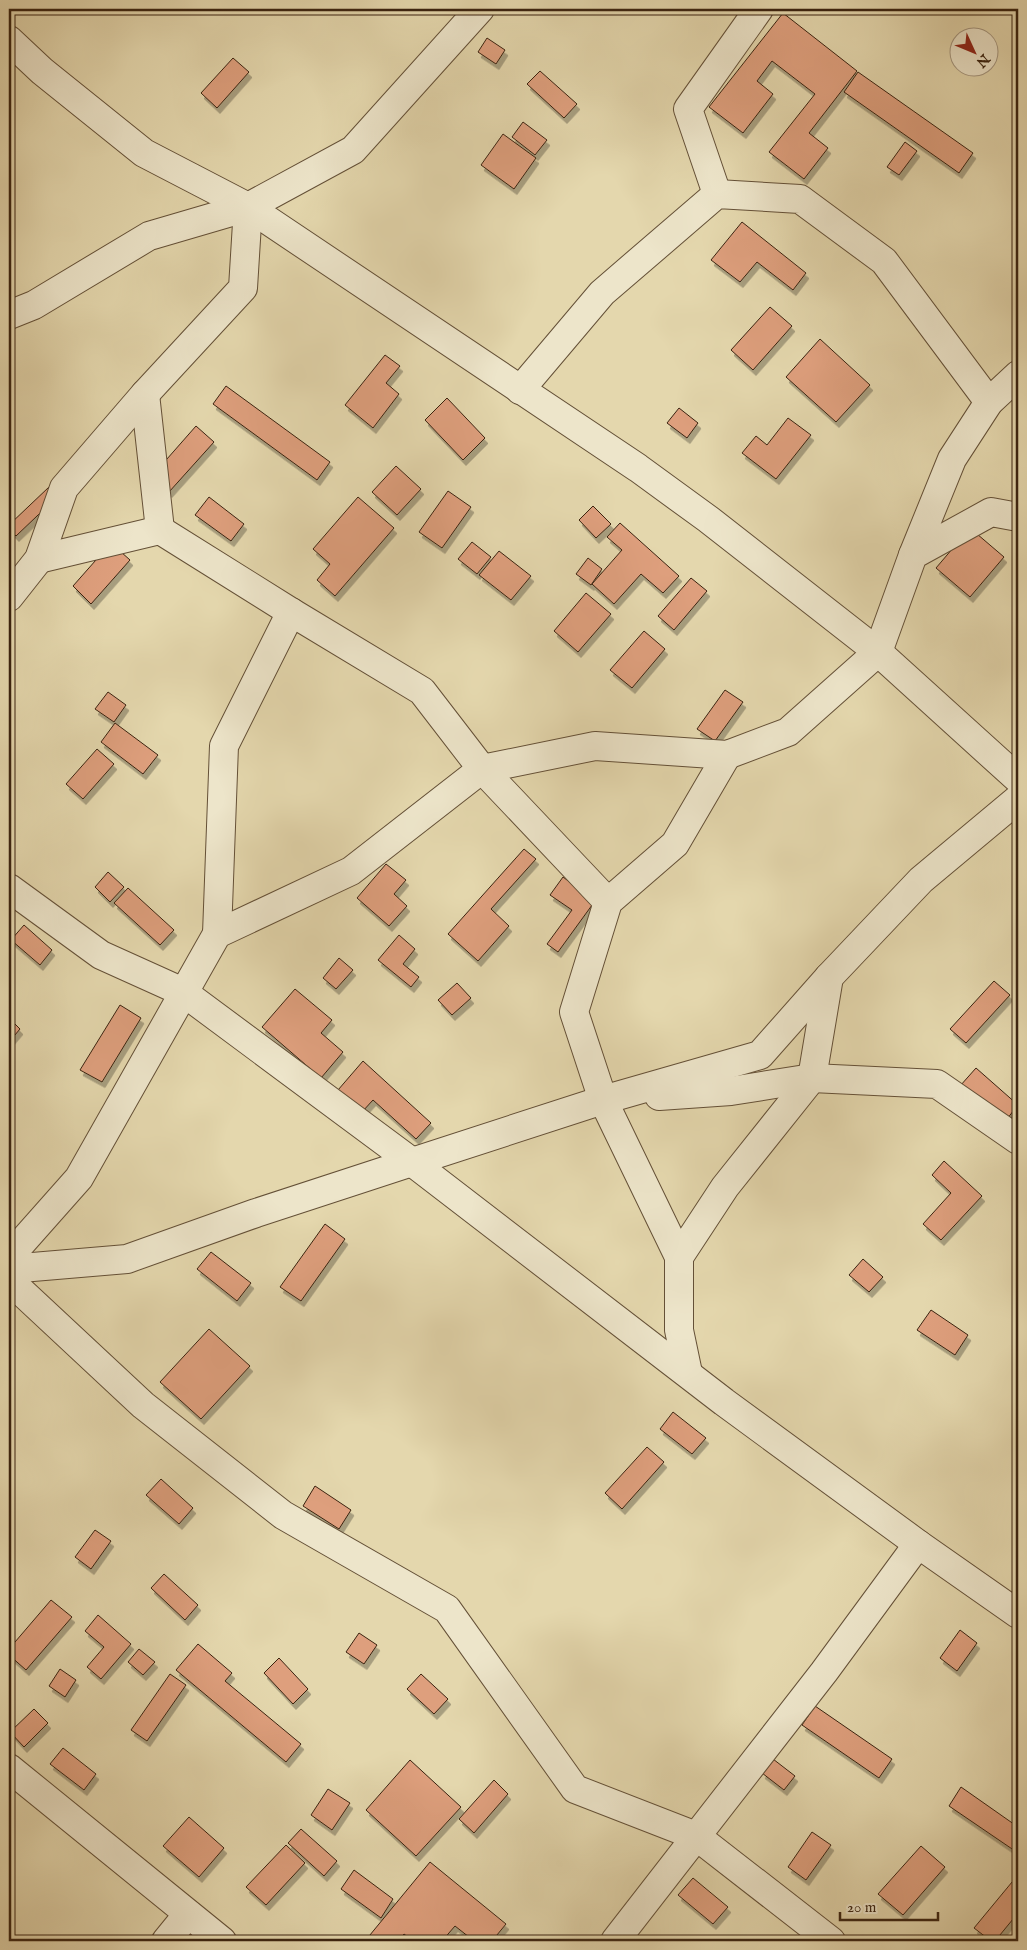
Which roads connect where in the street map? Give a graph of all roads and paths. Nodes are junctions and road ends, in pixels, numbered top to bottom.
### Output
1 (480, 9) edge
2 (759, 9) edge
3 (9, 40) edge
4 (717, 194) junction
5 (248, 207) junction
6 (9, 315) edge
7 (1018, 374) edge
8 (520, 390) junction
9 (145, 394) junction
10 (990, 402) junction
11 (1018, 517) edge
12 (160, 530) junction
13 (913, 555) junction
14 (39, 559) junction
15 (9, 597) edge
16 (290, 612) junction
17 (878, 652) junction
18 (727, 755) junction
19 (482, 769) junction
20 (1018, 779) edge
21 (1018, 800) edge
22 (9, 888) edge
23 (608, 902) junction
24 (217, 934) junction
25 (829, 977) junction
26 (183, 992) junction
27 (812, 1078) junction
28 (603, 1100) junction
29 (1018, 1140) edge
30 (412, 1162) junction
31 (9, 1257) edge
32 (679, 1257) junction
33 (9, 1269) edge
34 (9, 1280) edge
35 (688, 1373) junction
36 (918, 1544) junction
37 (1018, 1614) edge
38 (9, 1768) edge
39 (696, 1836) junction
40 (188, 1914) junction
41 (166, 1941) edge
42 (222, 1941) edge
43 (615, 1941) edge
44 (831, 1941) edge

1 - 5 street
2 - 4 street
3 - 5 street
4 - 8 street
4 - 10 street
5 - 6 street
5 - 8 street
5 - 9 street
7 - 10 street
8 - 17 street
9 - 12 street
9 - 14 street
10 - 13 street
11 - 13 street
12 - 14 street
12 - 16 street
13 - 17 street
14 - 15 street
16 - 19 street
16 - 24 street
17 - 18 street
17 - 20 street
18 - 19 street
18 - 23 street
19 - 23 street
19 - 24 street
21 - 25 street
22 - 26 street
23 - 28 street
24 - 26 street
25 - 27 street
25 - 28 street
26 - 30 street
26 - 31 street
27 - 28 street
27 - 29 street
27 - 32 street
28 - 30 street
28 - 32 street
30 - 33 street
30 - 35 street
32 - 35 street
34 - 39 street
35 - 36 street
36 - 37 street
36 - 39 street
38 - 40 street
39 - 43 street
39 - 44 street
40 - 41 street
40 - 42 street

